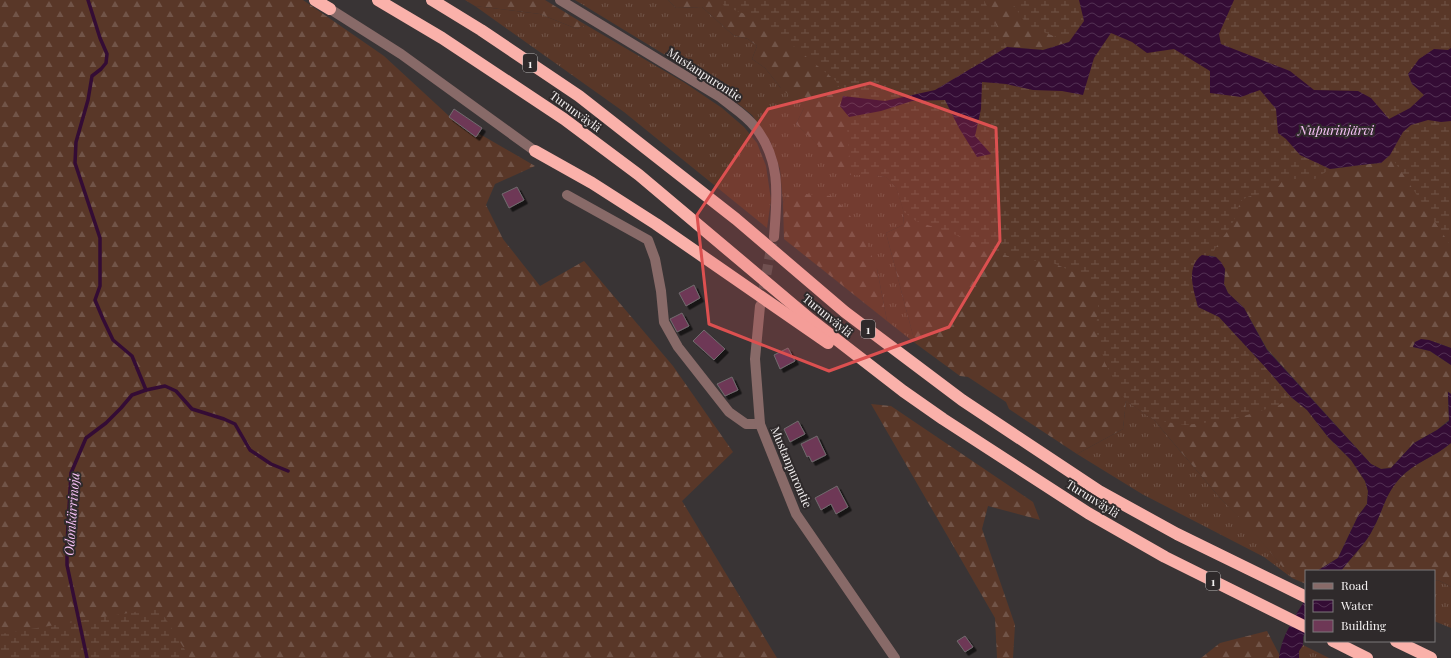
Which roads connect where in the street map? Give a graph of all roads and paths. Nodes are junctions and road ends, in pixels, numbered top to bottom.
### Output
1 (315, 0) edge
2 (378, 0) edge
3 (432, 0) edge
4 (443, 0) edge
5 (560, 0) edge
6 (330, 9) joint
7 (482, 30) junction
8 (536, 151) joint
9 (567, 195) dead end
10 (774, 237) tunnel mouth
11 (760, 306) tunnel mouth
12 (903, 392) junction
13 (760, 424) junction
14 (1305, 597) edge
15 (1305, 627) edge
16 (1398, 642) edge
17 (1338, 643) edge
18 (895, 658) edge
19 (1367, 658) edge
20 (1431, 658) edge

1 - 6 highway
2 - 12 highway, Turunväylä / 1
3 - 7 highway, Turunväylä / 1
4 - 7 highway
5 - 10 street, Mustanpurontie
6 - 8 street
7 - 14 highway, Turunväylä / 1
8 - 12 highway
9 - 13 street
11 - 13 street, Mustanpurontie
12 - 15 highway, Turunväylä / 1
13 - 18 street, Mustanpurontie
16 - 20 highway
17 - 19 highway

